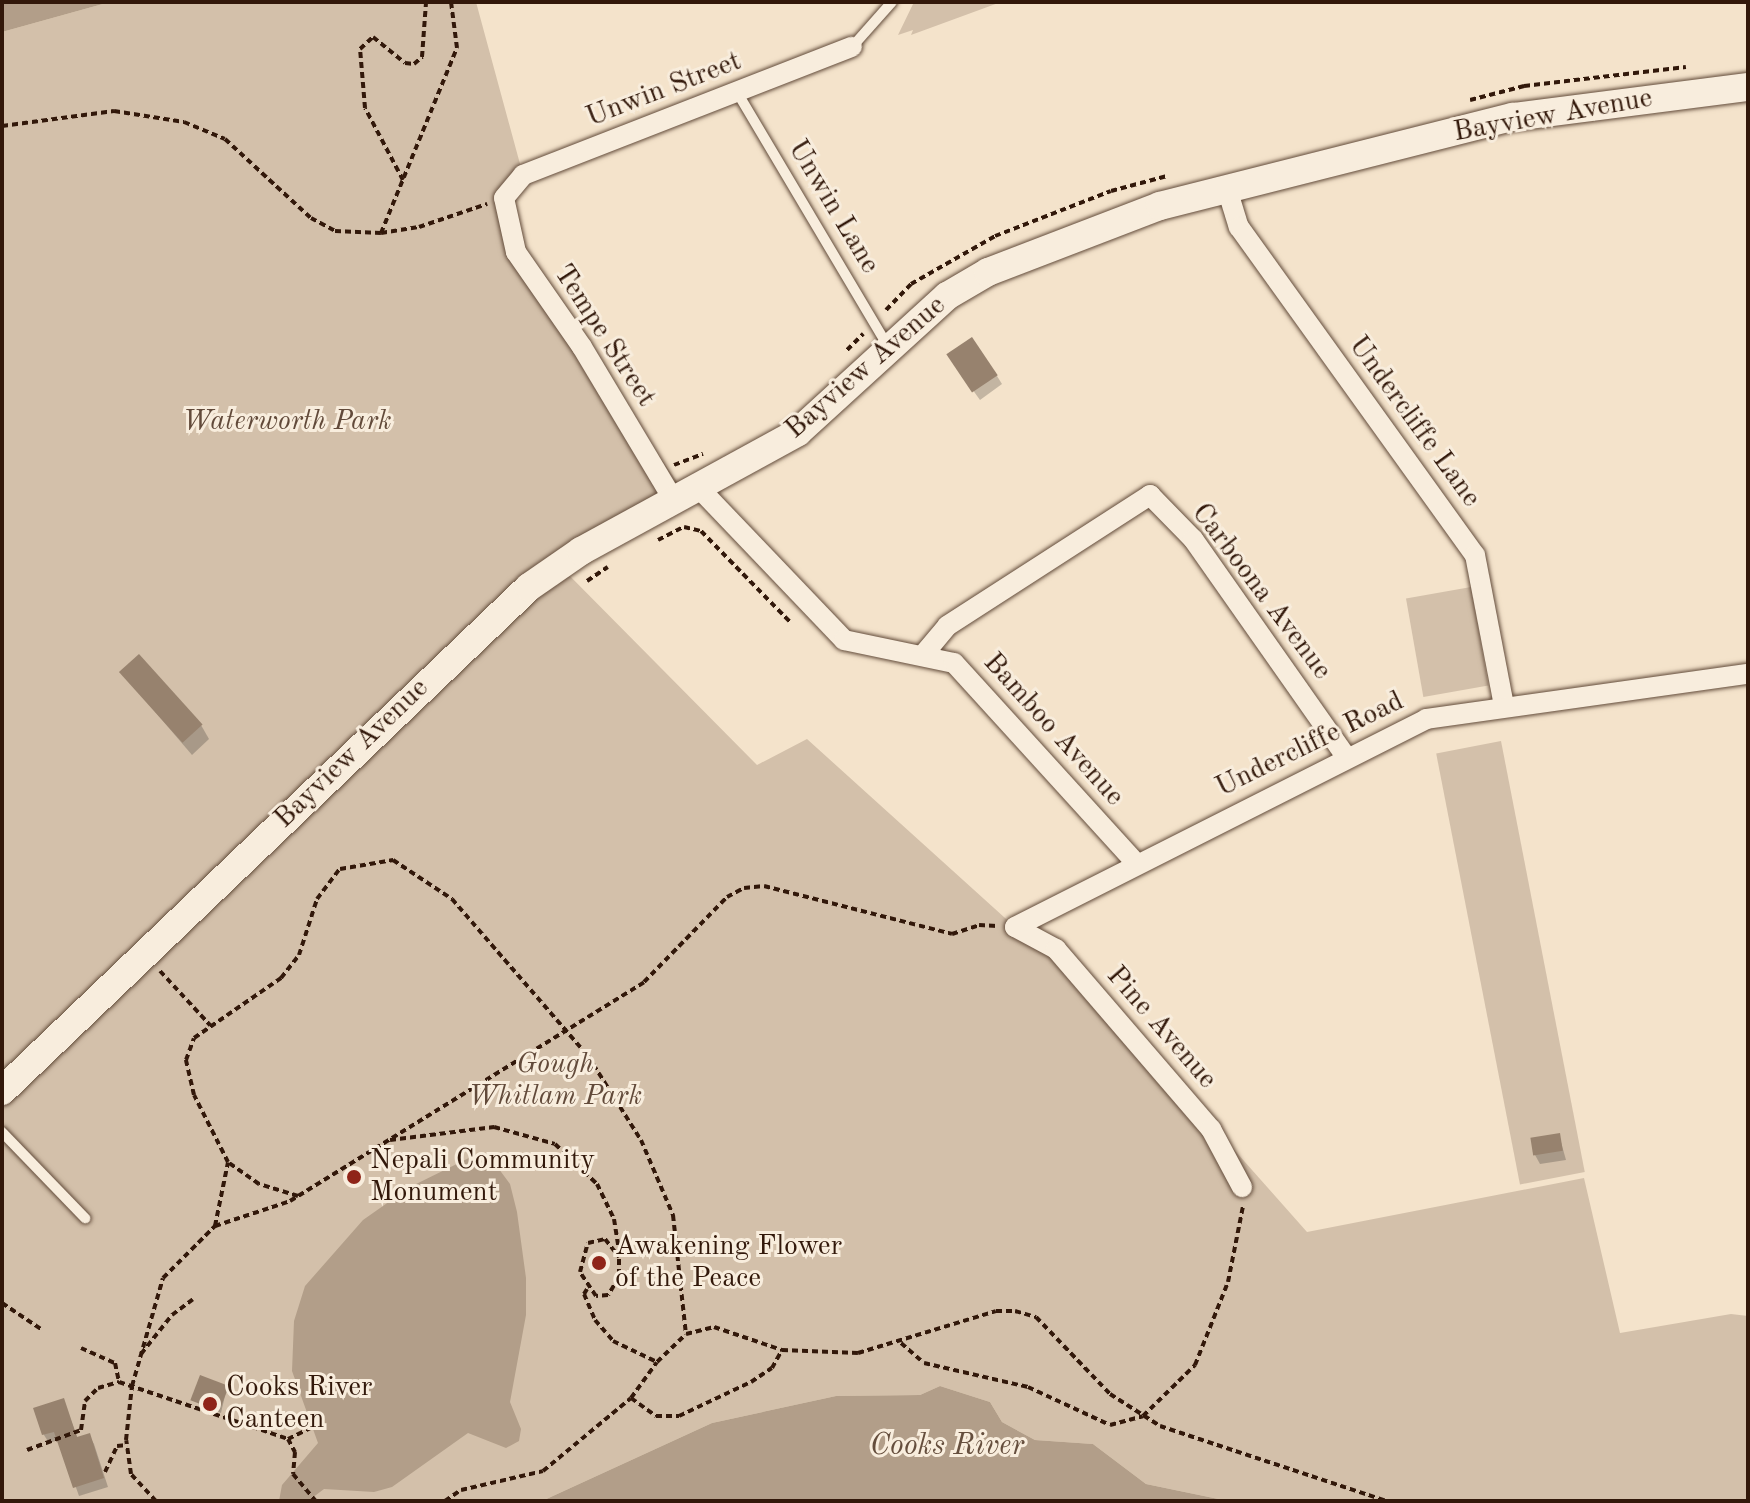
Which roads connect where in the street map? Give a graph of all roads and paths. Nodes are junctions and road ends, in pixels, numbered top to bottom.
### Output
1 (426, 2) edge
2 (451, 2) edge
3 (892, 2) edge
4 (852, 47) joint
5 (1748, 87) edge
6 (737, 92) junction
7 (2, 126) edge
8 (403, 180) junction
9 (1228, 192) junction
10 (504, 198) junction
11 (381, 233) junction
12 (888, 346) junction
13 (685, 492) junction
14 (655, 541) dead end
15 (617, 561) dead end
16 (587, 581) dead end
17 (791, 623) dead end
18 (923, 655) junction
19 (1748, 674) edge
20 (1504, 706) junction
21 (1346, 757) junction
22 (1135, 862) junction
23 (1015, 927) junction
24 (144, 955) junction
25 (210, 1025) junction
26 (566, 1031) junction
27 (2, 1091) edge
28 (2, 1132) edge
29 (388, 1141) junction
30 (228, 1162) junction
31 (1242, 1187) joint
32 (299, 1196) junction
33 (85, 1218) dead end
34 (215, 1226) junction
35 (619, 1257) junction
36 (587, 1289) junction
37 (193, 1299) dead end
38 (2, 1303) edge
39 (41, 1329) dead end
40 (686, 1334) junction
41 (901, 1343) junction
42 (81, 1348) dead end
43 (782, 1350) junction
44 (139, 1355) junction
45 (657, 1362) junction
46 (119, 1382) junction
47 (132, 1386) junction
48 (631, 1398) junction
49 (1143, 1416) junction
50 (313, 1427) dead end
51 (288, 1439) junction
52 (127, 1445) junction
53 (27, 1450) dead end
54 (105, 1472) dead end
55 (315, 1500) edge
56 (156, 1501) edge
57 (445, 1501) edge
58 (1387, 1501) edge

1 - 8 path
2 - 8 path
3 - 4 lane
4 - 6 street, Unwin Street
5 - 9 main road, Bayview Avenue
6 - 10 street, Unwin Street
6 - 12 lane, Unwin Lane
7 - 11 path
8 - 11 path
9 - 12 main road, Bayview Avenue
9 - 20 street, Undercliffe Lane
10 - 11 path
10 - 13 street, Tempe Street
12 - 13 main road, Bayview Avenue
13 - 18 street, Bamboo Avenue
13 - 24 main road, Bayview Avenue
14 - 17 path
15 - 16 path
18 - 21 street, Carboona Avenue
18 - 22 street, Bamboo Avenue
19 - 20 street, Undercliffe Road
20 - 21 street, Undercliffe Road
21 - 22 street, Undercliffe Road
22 - 23 street, Undercliffe Road
23 - 26 path
23 - 31 street, Pine Avenue
24 - 25 path
24 - 27 main road, Bayview Avenue
25 - 26 path
25 - 30 path
26 - 29 path
26 - 40 path
28 - 33 lane
29 - 32 path
29 - 35 path
30 - 32 path
30 - 34 path
31 - 49 path
32 - 34 path
34 - 44 path
35 - 36 path
35 - 36 path
36 - 45 path
37 - 44 path
38 - 39 path
40 - 43 path
40 - 45 path
41 - 43 path
41 - 49 path
41 - 49 path
42 - 46 path
43 - 48 path
44 - 47 path
45 - 48 path
46 - 47 path
46 - 53 path
47 - 51 path
47 - 52 path
48 - 57 path
49 - 58 path
50 - 51 path
51 - 55 path
52 - 54 path
52 - 56 path

